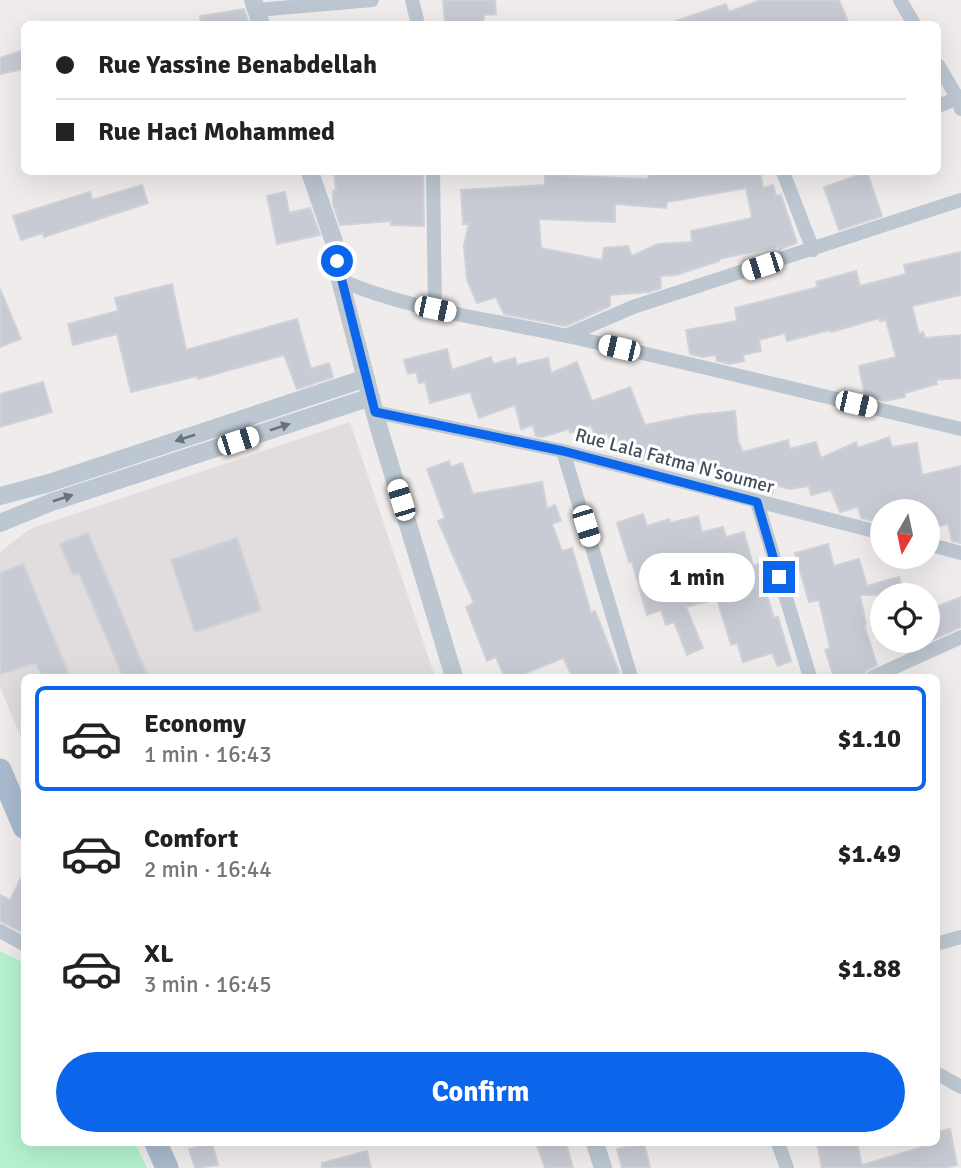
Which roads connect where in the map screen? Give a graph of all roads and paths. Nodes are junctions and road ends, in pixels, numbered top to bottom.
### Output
1 (372, 0) edge
2 (412, 0) edge
3 (900, 0) edge
4 (256, 12) edge
5 (417, 21) edge
6 (912, 21) edge
7 (941, 70) edge
8 (960, 101) edge
9 (941, 105) edge
10 (311, 175) edge
11 (433, 175) edge
12 (784, 175) edge
13 (961, 200) edge
14 (813, 250) junction
15 (340, 280) junction
16 (435, 309) junction
17 (566, 336) junction
18 (366, 378) junction
19 (373, 405) junction
20 (961, 429) edge
21 (563, 451) junction
22 (0, 496) edge
23 (757, 502) junction
24 (0, 523) edge
25 (870, 530) edge
26 (940, 547) edge
27 (961, 553) edge
28 (961, 637) edge
29 (453, 674) edge
30 (630, 674) edge
31 (809, 674) edge
32 (880, 674) edge
33 (0, 770) edge
34 (21, 820) edge
35 (0, 932) edge
36 (961, 937) edge
37 (21, 942) edge
38 (940, 943) edge
39 (940, 1075) edge
40 (961, 1087) edge
41 (157, 1146) edge
42 (596, 1146) edge
43 (779, 1146) edge
44 (167, 1168) edge
45 (603, 1168) edge
46 (787, 1168) edge

1 - 4 street
2 - 5 street
3 - 6 street
7 - 8 street
8 - 9 street
10 - 15 street
11 - 16 street
12 - 14 street
13 - 14 street
14 - 17 street
15 - 16 street
15 - 18 street
16 - 17 street
17 - 20 street
18 - 19 street
18 -> 22 street
19 - 21 street, Rue Lala Fatma N'soumer
24 -> 19 street
19 - 29 street
21 - 23 street, Rue Lala Fatma N'soumer
21 - 30 street
23 - 25 street, Rue Lala Fatma N'soumer
23 - 31 street
26 - 27 street
28 - 32 street
33 - 34 main road
35 - 37 street
36 - 38 street
39 - 40 street
41 - 44 main road
42 - 45 street
43 - 46 street

